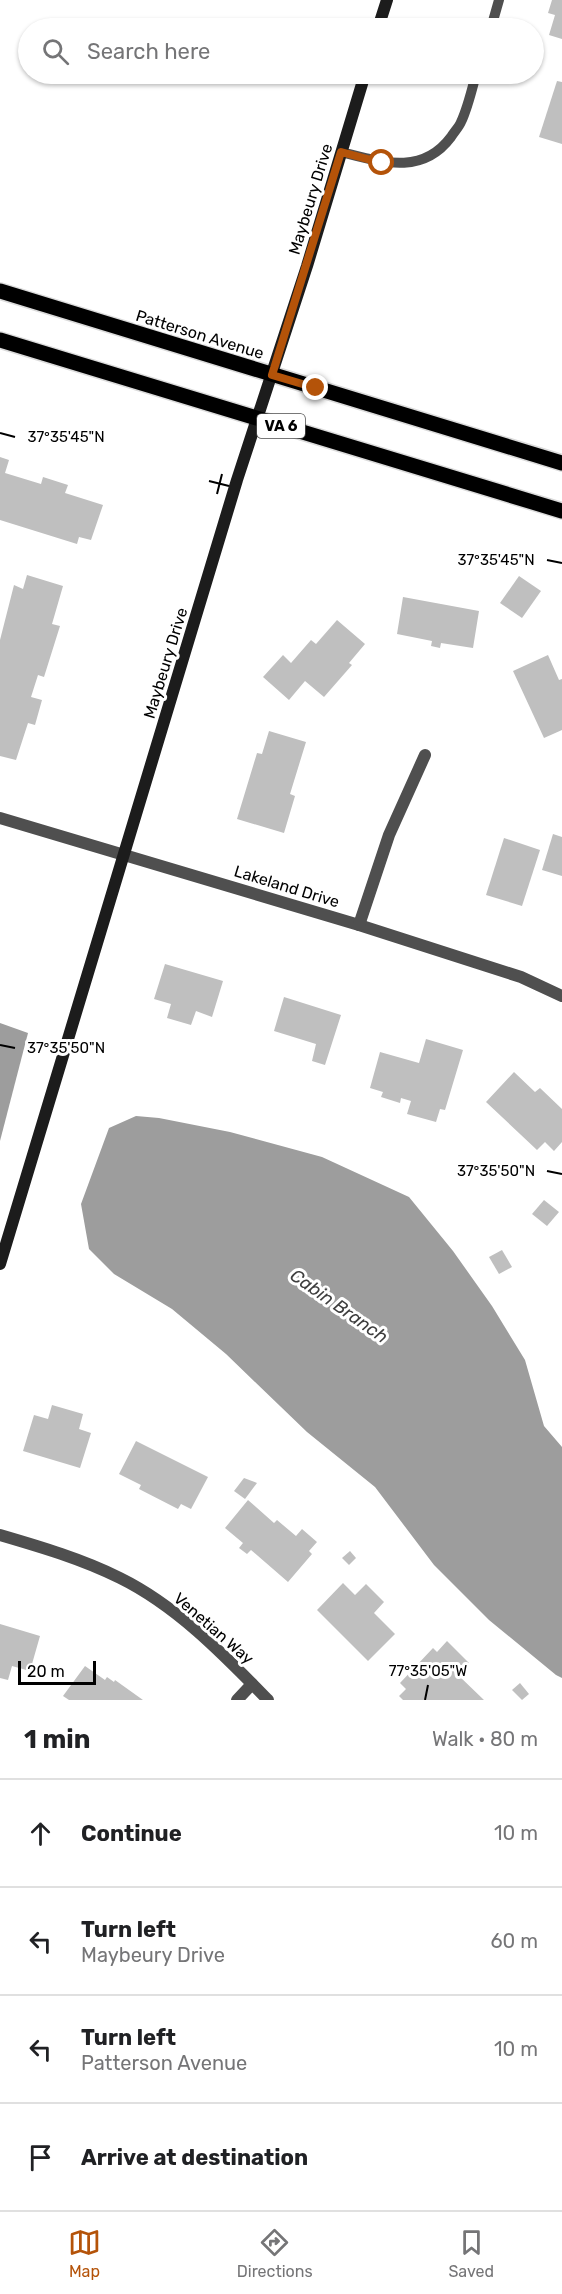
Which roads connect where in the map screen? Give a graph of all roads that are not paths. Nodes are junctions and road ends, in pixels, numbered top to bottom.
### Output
1 (387, 0) edge
2 (499, 0) edge
3 (381, 18) edge
4 (493, 18) edge
5 (362, 84) edge
6 (474, 84) edge
7 (341, 152) junction
8 (0, 291) edge
9 (0, 340) edge
10 (272, 375) junction
11 (258, 419) junction
12 (562, 463) edge
13 (562, 511) edge
14 (424, 755) dead end
15 (0, 818) edge
16 (125, 855) junction
17 (359, 925) junction
18 (562, 996) edge
19 (0, 1264) edge
20 (0, 1535) edge
21 (252, 1684) junction
22 (237, 1700) edge
23 (268, 1700) edge

1 - 3 street
2 - 4 lane
5 - 7 street, Maybeury Drive
6 - 7 lane
7 - 10 street, Maybeury Drive
8 - 10 main road, Patterson Avenue
9 - 11 main road, VA 6
10 - 11 street, Maybeury Drive
10 - 12 main road, Patterson Avenue
11 - 13 main road, VA 6
11 - 16 street, Maybeury Drive
14 - 17 street
15 - 16 street, Lakeland Drive
16 - 17 street, Lakeland Drive
16 - 19 street, Maybeury Drive
17 - 18 street, Lakeland Drive
20 - 21 street, Venetian Way
21 - 22 street
21 - 23 street, Venetian Way

